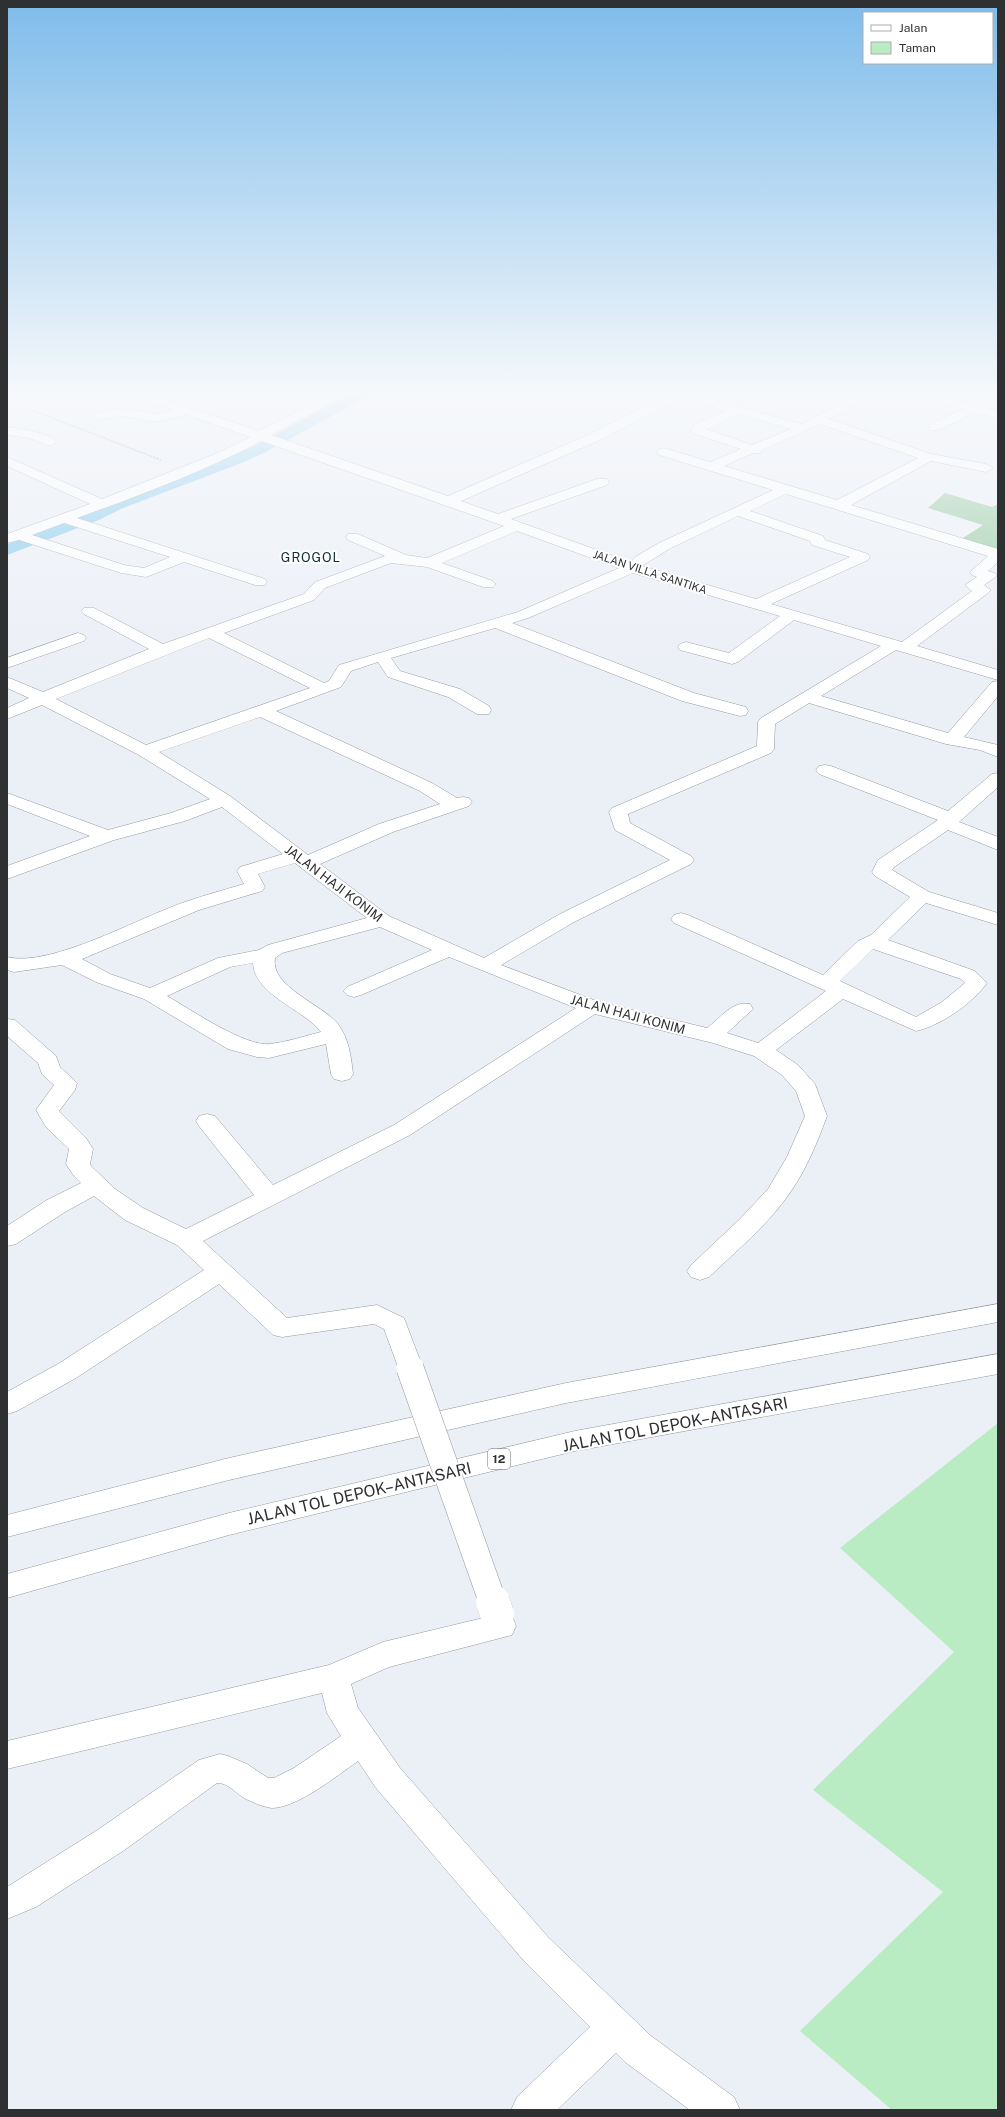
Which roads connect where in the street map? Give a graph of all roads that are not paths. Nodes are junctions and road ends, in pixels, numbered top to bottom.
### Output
1 (77, 493) edge
2 (130, 493) edge
3 (425, 493) edge
4 (467, 493) edge
5 (571, 493) edge
6 (777, 493) edge
7 (792, 493) edge
8 (862, 493) edge
9 (449, 501) junction
10 (102, 504) junction
11 (837, 506) junction
12 (736, 511) junction
13 (497, 519) junction
14 (72, 521) junction
15 (516, 526) junction
16 (104, 532) junction
17 (17, 537) edge
18 (353, 537) dead end
19 (58, 548) junction
20 (998, 554) edge
21 (184, 557) junction
22 (400, 557) junction
23 (429, 563) junction
24 (632, 568) junction
25 (260, 582) dead end
26 (488, 584) dead end
27 (756, 605) junction
28 (89, 611) dead end
29 (790, 616) junction
30 (497, 623) junction
31 (209, 632) junction
32 (78, 638) dead end
33 (899, 646) junction
34 (686, 647) dead end
35 (162, 650) junction
36 (381, 656) junction
37 (7, 663) edge
38 (998, 675) edge
39 (7, 682) edge
40 (998, 686) edge
41 (324, 689) junction
42 (42, 698) junction
43 (809, 698) junction
44 (483, 710) dead end
45 (261, 711) junction
46 (740, 711) dead end
47 (7, 714) edge
48 (952, 740) junction
49 (145, 751) junction
50 (998, 752) edge
51 (825, 770) dead end
52 (998, 778) edge
53 (7, 798) edge
54 (224, 800) junction
55 (949, 821) junction
56 (107, 836) junction
57 (998, 844) edge
58 (302, 860) junction
59 (7, 873) edge
60 (922, 896) junction
61 (681, 919) dead end
62 (998, 919) edge
63 (382, 920) junction
64 (875, 942) junction
65 (448, 950) junction
66 (265, 955) junction
67 (65, 958) junction
68 (485, 966) junction
69 (9, 967) edge
70 (834, 986) junction
71 (354, 991) dead end
72 (150, 995) junction
73 (592, 1007) junction
74 (742, 1009) dead end
75 (7, 1025) edge
76 (334, 1036) junction
77 (710, 1036) junction
78 (762, 1051) junction
79 (342, 1074) dead end
80 (207, 1121) dead end
81 (98, 1186) junction
82 (269, 1197) junction
83 (7, 1238) edge
84 (186, 1239) junction
85 (220, 1270) junction
86 (700, 1271) dead end
87 (998, 1313) edge
88 (998, 1364) edge
89 (7, 1404) edge
90 (7, 1526) edge
91 (7, 1586) edge
92 (334, 1677) junction
93 (360, 1740) junction
94 (7, 1755) edge
95 (7, 1904) edge
96 (615, 2028) junction
97 (530, 2110) edge
98 (721, 2110) edge

1 - 10 main road
2 - 10 main road
3 - 9 main road, JALAN VILLA SANTIKA
4 - 9 main road
5 - 13 main road
6 - 12 main road
7 - 11 main road
8 - 11 main road
9 - 13 main road, JALAN VILLA SANTIKA
10 - 14 main road
11 - 20 main road
12 - 24 main road
12 - 27 main road
13 - 15 main road, JALAN VILLA SANTIKA
14 - 16 main road
14 - 17 main road
15 - 23 main road
15 - 24 main road, JALAN VILLA SANTIKA
16 - 19 main road
16 - 21 main road
17 - 19 main road
18 - 22 main road
19 - 21 main road
20 - 33 main road
21 - 25 main road
22 - 23 main road
22 - 31 main road
23 - 26 main road
24 - 27 main road, JALAN VILLA SANTIKA
24 - 30 main road
27 - 29 main road, JALAN VILLA SANTIKA
28 - 35 main road
29 - 33 main road, JALAN VILLA SANTIKA
29 - 34 main road
30 - 36 main road
30 - 46 main road
31 - 35 main road
31 - 41 main road
32 - 37 main road
33 - 38 main road, JALAN VILLA SANTIKA
33 - 43 main road
35 - 42 main road
36 - 41 main road
36 - 44 main road
39 - 42 main road, JALAN HAJI KONIM
40 - 48 main road
41 - 45 main road
42 - 47 main road
42 - 49 main road, JALAN HAJI KONIM
43 - 48 main road
43 - 68 main road
45 - 49 main road
45 - 58 main road
48 - 50 main road
49 - 54 main road, JALAN HAJI KONIM
51 - 55 main road
52 - 55 main road
53 - 56 main road
54 - 56 main road
54 - 58 main road, JALAN HAJI KONIM
55 - 57 main road
55 - 60 main road
56 - 59 main road
58 - 63 main road, JALAN HAJI KONIM
58 - 67 main road
60 - 62 main road
60 - 64 main road
61 - 70 main road
63 - 65 main road, JALAN HAJI KONIM
63 - 66 main road
64 - 70 main road
64 - 70 main road
65 - 68 main road, JALAN HAJI KONIM
65 - 71 main road
66 - 72 main road
66 - 76 main road
67 - 69 main road
67 - 72 main road
68 - 73 main road, JALAN HAJI KONIM
70 - 78 main road
72 - 76 main road
73 - 77 main road, JALAN HAJI KONIM
73 - 82 main road
74 - 77 main road
75 - 81 main road
76 - 79 main road
77 - 78 main road, JALAN HAJI KONIM
78 - 86 main road, JALAN HAJI KONIM
80 - 82 main road
81 - 83 main road
81 - 84 main road
82 - 84 main road
84 - 85 main road
85 - 89 main road
85 - 92 main road, bridge
87 - 90 main road
88 - 91 main road, JALAN TOL DEPOK–ANTASARI / 12
92 - 93 main road
92 - 94 main road
93 - 95 main road
93 - 96 main road
96 - 97 main road
96 - 98 main road

